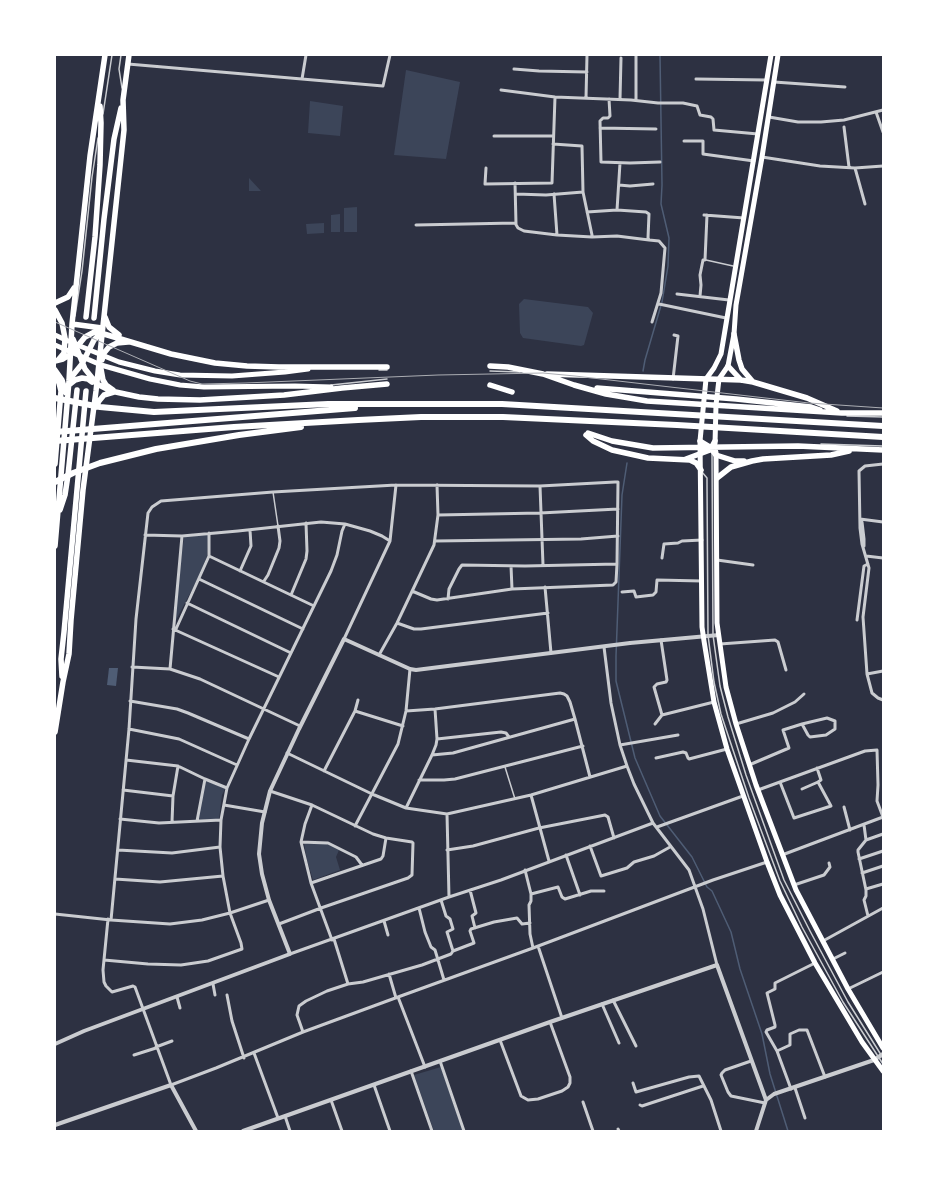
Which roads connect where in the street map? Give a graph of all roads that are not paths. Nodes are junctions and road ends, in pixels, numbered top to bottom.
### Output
1 (105, 55) edge
2 (112, 55) edge
3 (121, 55) edge
4 (129, 55) edge
5 (306, 55) edge
6 (390, 55) edge
7 (587, 55) edge
8 (636, 55) edge
9 (771, 55) edge
10 (778, 55) edge
11 (621, 58) dead end
12 (128, 64) junction
13 (514, 70) dead end
14 (587, 72) junction
15 (302, 79) junction
16 (696, 79) dead end
17 (767, 80) junction
18 (774, 82) junction
19 (845, 87) dead end
20 (501, 90) dead end
21 (555, 97) junction
22 (586, 98) junction
23 (99, 99) junction
24 (609, 99) junction
25 (620, 99) junction
26 (123, 100) junction
27 (636, 100) junction
28 (883, 110) edge
29 (876, 112) junction
30 (768, 118) junction
31 (101, 123) junction
32 (844, 127) dead end
33 (600, 128) junction
34 (656, 129) dead end
35 (883, 132) edge
36 (758, 134) junction
37 (494, 136) dead end
38 (553, 136) junction
39 (684, 141) dead end
40 (553, 144) junction
41 (762, 157) junction
42 (754, 161) junction
43 (660, 162) dead end
44 (620, 163) junction
45 (883, 166) edge
46 (849, 167) junction
47 (486, 168) dead end
48 (856, 168) junction
49 (515, 183) junction
50 (652, 184) dead end
51 (619, 185) junction
52 (583, 192) junction
53 (516, 194) junction
54 (554, 194) junction
55 (865, 204) dead end
56 (617, 210) junction
57 (587, 212) junction
58 (744, 218) junction
59 (516, 224) junction
60 (416, 225) dead end
61 (557, 235) junction
62 (592, 237) junction
63 (650, 240) junction
64 (705, 260) junction
65 (735, 266) junction
66 (77, 281) junction
67 (676, 294) dead end
68 (700, 296) junction
69 (729, 300) junction
70 (55, 303) edge
71 (661, 305) dead end
72 (55, 310) edge
73 (104, 313) junction
74 (86, 317) dead end
75 (94, 318) dead end
76 (726, 318) junction
77 (652, 322) dead end
78 (71, 328) junction
79 (102, 331) junction
80 (734, 334) junction
81 (55, 335) edge
82 (674, 336) dead end
83 (134, 342) junction
84 (55, 345) edge
85 (76, 349) junction
86 (71, 354) junction
87 (55, 360) edge
88 (82, 364) junction
89 (728, 366) junction
90 (329, 367) junction
91 (387, 369) dead end
92 (490, 369) dead end
93 (55, 370) edge
94 (543, 374) junction
95 (55, 376) edge
96 (673, 379) junction
97 (706, 379) junction
98 (719, 379) junction
99 (69, 380) junction
100 (741, 380) junction
101 (387, 382) joint
102 (753, 382) junction
103 (97, 384) junction
104 (490, 384) dead end
105 (323, 387) junction
106 (583, 387) junction
107 (342, 388) junction
108 (68, 390) junction
109 (77, 390) dead end
110 (86, 391) dead end
111 (96, 391) junction
112 (116, 392) junction
113 (512, 392) dead end
114 (68, 397) junction
115 (55, 398) edge
116 (238, 398) junction
117 (392, 405) junction
118 (826, 412) junction
119 (842, 413) junction
120 (883, 413) edge
121 (93, 417) junction
122 (883, 417) edge
123 (358, 420) junction
124 (883, 426) edge
125 (55, 432) edge
126 (883, 437) edge
127 (700, 441) junction
128 (715, 441) junction
129 (55, 442) edge
130 (798, 446) junction
131 (883, 446) edge
132 (712, 448) junction
133 (854, 450) junction
134 (883, 450) edge
135 (700, 454) junction
136 (716, 455) junction
137 (684, 459) junction
138 (752, 461) junction
139 (55, 464) edge
140 (883, 464) edge
141 (701, 470) junction
142 (716, 478) junction
143 (55, 482) edge
144 (396, 485) junction
145 (437, 486) junction
146 (540, 486) junction
147 (273, 492) junction
148 (55, 508) edge
149 (618, 509) junction
150 (540, 513) junction
151 (438, 515) junction
152 (57, 517) junction
153 (860, 520) junction
154 (883, 522) edge
155 (306, 523) junction
156 (345, 524) junction
157 (278, 526) junction
158 (250, 530) junction
159 (209, 533) junction
160 (145, 535) junction
161 (182, 536) junction
162 (618, 536) junction
163 (541, 539) junction
164 (702, 540) junction
165 (390, 541) junction
166 (435, 541) junction
167 (55, 546) edge
168 (209, 556) junction
169 (866, 556) junction
170 (662, 558) dead end
171 (883, 558) edge
172 (717, 560) junction
173 (617, 564) junction
174 (868, 564) junction
175 (543, 565) junction
176 (753, 565) dead end
177 (511, 566) junction
178 (240, 571) junction
179 (198, 579) junction
180 (264, 581) junction
181 (702, 581) junction
182 (545, 587) junction
183 (512, 589) junction
184 (412, 591) junction
185 (622, 592) dead end
186 (291, 595) junction
187 (448, 599) junction
188 (188, 603) junction
189 (314, 606) junction
190 (548, 613) junction
191 (863, 617) junction
192 (397, 623) junction
193 (175, 629) junction
194 (303, 629) junction
195 (719, 634) junction
196 (708, 635) junction
197 (344, 639) junction
198 (661, 640) junction
199 (720, 644) junction
200 (604, 647) junction
201 (291, 653) junction
202 (551, 653) junction
203 (379, 655) junction
204 (132, 667) junction
205 (170, 669) junction
206 (410, 669) junction
207 (786, 670) dead end
208 (883, 671) edge
209 (867, 674) junction
210 (279, 677) junction
211 (63, 682) junction
212 (804, 694) dead end
213 (55, 699) edge
214 (130, 700) junction
215 (358, 700) dead end
216 (883, 700) edge
217 (714, 702) junction
218 (57, 708) edge
219 (264, 708) junction
220 (435, 709) junction
221 (406, 710) junction
222 (355, 711) junction
223 (662, 715) junction
224 (575, 718) junction
225 (656, 724) dead end
226 (736, 724) junction
227 (802, 724) junction
228 (300, 726) junction
229 (403, 726) junction
230 (129, 729) junction
231 (55, 732) edge
232 (678, 735) dead end
233 (509, 737) junction
234 (249, 738) junction
235 (437, 739) junction
236 (620, 745) junction
237 (583, 746) junction
238 (727, 749) junction
239 (287, 753) junction
240 (432, 755) junction
241 (656, 758) dead end
242 (126, 760) junction
243 (237, 765) junction
244 (749, 765) junction
245 (178, 766) junction
246 (627, 766) junction
247 (505, 767) junction
248 (817, 768) junction
249 (883, 768) edge
250 (877, 769) junction
251 (324, 771) junction
252 (590, 777) junction
253 (205, 779) junction
254 (419, 780) junction
255 (780, 782) junction
256 (818, 782) junction
257 (227, 788) junction
258 (802, 789) dead end
259 (123, 790) junction
260 (758, 790) junction
261 (270, 791) junction
262 (372, 794) junction
263 (531, 795) junction
264 (173, 796) junction
265 (743, 796) junction
266 (515, 799) junction
267 (224, 805) junction
268 (312, 805) junction
269 (844, 807) dead end
270 (406, 808) junction
271 (265, 812) junction
272 (447, 814) junction
273 (883, 817) edge
274 (120, 819) junction
275 (220, 820) junction
276 (197, 821) junction
277 (172, 822) junction
278 (653, 823) junction
279 (864, 824) junction
280 (355, 826) junction
281 (657, 827) junction
282 (540, 828) junction
283 (850, 830) junction
284 (883, 834) edge
285 (386, 838) junction
286 (614, 838) junction
287 (866, 840) junction
288 (301, 842) junction
289 (590, 846) junction
290 (220, 847) junction
291 (670, 847) junction
292 (118, 850) junction
293 (447, 850) junction
294 (883, 851) edge
295 (566, 855) junction
296 (782, 855) junction
297 (859, 859) junction
298 (549, 861) junction
299 (767, 862) junction
300 (828, 863) dead end
301 (362, 865) junction
302 (883, 866) edge
303 (526, 870) junction
304 (862, 873) junction
305 (223, 876) junction
306 (115, 879) junction
307 (311, 883) junction
308 (883, 884) edge
309 (794, 886) junction
310 (696, 887) junction
311 (866, 889) junction
312 (470, 890) junction
313 (604, 891) dead end
314 (531, 894) junction
315 (580, 895) junction
316 (449, 897) junction
317 (269, 900) junction
318 (441, 900) junction
319 (321, 908) junction
320 (419, 908) junction
321 (883, 908) edge
322 (230, 913) junction
323 (55, 914) edge
324 (868, 916) junction
325 (110, 920) junction
326 (384, 921) junction
327 (530, 923) junction
328 (279, 924) junction
329 (475, 928) junction
330 (388, 935) dead end
331 (333, 939) junction
332 (823, 941) junction
333 (538, 946) junction
334 (533, 948) junction
335 (454, 951) junction
336 (845, 953) dead end
337 (290, 954) junction
338 (833, 959) junction
339 (104, 960) junction
340 (438, 960) junction
341 (815, 963) junction
342 (717, 965) junction
343 (883, 972) edge
344 (389, 974) junction
345 (444, 980) junction
346 (213, 984) junction
347 (348, 984) junction
348 (848, 989) junction
349 (215, 995) dead end
350 (227, 995) dead end
351 (176, 997) junction
352 (397, 997) junction
353 (613, 1000) junction
354 (602, 1004) junction
355 (180, 1008) dead end
356 (143, 1009) junction
357 (562, 1018) junction
358 (550, 1022) junction
359 (303, 1032) junction
360 (500, 1040) junction
361 (172, 1041) dead end
362 (55, 1044) edge
363 (619, 1044) dead end
364 (882, 1044) edge
365 (636, 1046) dead end
366 (156, 1047) junction
367 (777, 1051) junction
368 (254, 1053) junction
369 (134, 1056) dead end
370 (880, 1057) edge
371 (244, 1058) junction
372 (440, 1061) junction
373 (751, 1061) junction
374 (883, 1064) edge
375 (425, 1067) junction
376 (883, 1070) edge
377 (411, 1071) junction
378 (825, 1076) junction
379 (633, 1083) dead end
380 (171, 1084) junction
381 (374, 1085) junction
382 (702, 1086) junction
383 (790, 1089) junction
384 (331, 1100) junction
385 (765, 1101) junction
386 (583, 1102) dead end
387 (640, 1105) dead end
388 (285, 1116) junction
389 (278, 1118) junction
390 (805, 1118) dead end
391 (55, 1125) edge
392 (196, 1131) edge
393 (243, 1131) edge
394 (290, 1131) edge
395 (342, 1131) edge
396 (390, 1131) edge
397 (432, 1131) edge
398 (464, 1131) edge
399 (593, 1131) edge
400 (721, 1131) edge
401 (756, 1131) edge

1 - 23 highway
2 - 31 lane
3 - 26 lane
4 - 12 highway
5 - 15 street
6 - 15 street
7 - 14 street
8 - 27 street
9 - 17 main road
10 - 18 main road
11 - 25 street
12 - 15 street
12 - 26 highway
13 - 14 street
14 - 22 street
16 - 17 street
17 - 36 main road
18 - 19 street
18 - 30 main road
20 - 21 street
21 - 22 street
21 - 38 street
22 - 24 street
23 - 31 highway
23 - 66 highway
24 - 25 street
24 - 33 street
25 - 27 street
26 - 73 highway
26 - 75 highway
27 - 36 street
28 - 29 street
29 - 30 street
29 - 35 street
30 - 41 main road
31 - 74 highway
31 - 78 lane
32 - 46 street
33 - 34 street
33 - 44 street
36 - 42 main road
37 - 38 street
38 - 40 street
39 - 42 street
40 - 49 street
40 - 52 street
41 - 46 street
41 - 80 main road
42 - 58 main road
43 - 44 street
44 - 51 street
45 - 48 street
46 - 48 street
47 - 49 street
48 - 55 street
49 - 53 street
50 - 51 street
51 - 56 street
52 - 54 street
52 - 57 street
53 - 54 street
53 - 59 street
54 - 61 street
56 - 57 street
56 - 63 street
57 - 62 street
58 - 64 street
58 - 65 main road
59 - 60 street
59 - 61 street
61 - 62 street
62 - 63 street
63 - 77 street
64 - 65 lane
64 - 68 street
65 - 69 main road
66 - 70 highway
66 - 78 highway
67 - 68 street
68 - 69 street
69 - 76 main road
71 - 76 street
72 - 87 highway
73 - 79 highway
73 - 83 highway
76 - 97 main road
78 - 79 highway
78 - 85 highway
78 - 86 highway
79 - 83 highway
79 - 85 highway
79 - 88 highway
79 - 103 highway
80 - 89 main road
80 - 102 highway
81 - 90 main road
82 - 96 street
83 - 90 highway
83 - 112 highway
84 - 105 main road
85 - 86 highway
85 - 88 highway
86 - 87 highway
86 - 99 highway
88 - 99 highway
88 - 103 highway
89 - 98 main road
89 - 100 highway
90 - 91 highway
92 - 94 highway
93 - 114 highway
94 - 96 highway
94 - 106 highway
95 - 139 highway
96 - 97 highway
97 - 98 highway
97 - 127 main road
98 - 100 highway
98 - 128 main road
99 - 108 highway
100 - 102 highway
101 - 105 lane
101 - 107 highway
102 - 119 highway
103 - 111 highway
103 - 112 highway
104 - 113 highway
105 - 107 main road
105 - 116 lane
106 - 118 highway
106 - 118 highway
107 - 116 highway
108 - 111 highway
108 - 114 highway
109 - 152 highway
110 - 211 highway
111 - 121 highway
112 - 116 highway
112 - 121 highway
114 - 152 highway
115 - 117 highway
117 - 124 highway
117 - 125 highway
118 - 119 highway
118 - 122 lane
119 - 120 highway
121 - 211 highway
123 - 126 highway
123 - 129 highway
123 - 143 highway
127 - 132 highway
127 - 135 main road
128 - 132 highway
128 - 136 main road
130 - 131 lane
130 - 133 highway
130 - 137 highway
132 - 135 highway
132 - 136 highway
132 - 196 lane
133 - 134 highway
133 - 138 highway
135 - 137 highway
135 - 141 main road
136 - 138 highway
136 - 142 main road
137 - 141 highway
138 - 142 highway
140 - 153 street
141 - 164 main road
141 - 196 lane
142 - 172 main road
144 - 145 street
144 - 147 street
144 - 165 street
145 - 146 street
145 - 151 street
146 - 149 street
146 - 150 street
147 - 157 lane
147 - 160 street
148 - 152 highway
149 - 150 street
149 - 162 street
150 - 151 street
150 - 163 street
151 - 166 street
152 - 167 highway
153 - 154 street
153 - 169 street
155 - 156 street
155 - 157 street
155 - 186 street
156 - 165 street
156 - 189 street
157 - 158 street
157 - 180 street
158 - 159 street
158 - 178 street
159 - 161 street
159 - 168 street
160 - 161 street
160 - 204 street
161 - 193 street
162 - 163 street
162 - 173 street
163 - 166 street
163 - 175 street
164 - 170 street
164 - 181 main road
165 - 197 street
166 - 184 street
168 - 178 street
168 - 179 street
169 - 171 street
169 - 174 street
172 - 176 street
172 - 195 main road
173 - 175 street
173 - 182 street
174 - 191 street
174 - 191 street
175 - 177 street
177 - 183 street
177 - 187 street
178 - 180 street
179 - 188 street
179 - 194 street
180 - 186 street
181 - 185 street
181 - 196 main road
182 - 183 street
182 - 190 street
183 - 187 street
184 - 187 street
184 - 192 street
186 - 189 street
188 - 193 street
188 - 201 street
189 - 194 street
190 - 192 street
190 - 202 street
191 - 209 street
192 - 203 street
193 - 205 street
193 - 210 street
194 - 201 street
195 - 196 street
195 - 199 main road
196 - 198 street
196 - 217 main road
196 - 370 lane
196 - 370 lane
197 - 203 street
197 - 228 street
198 - 200 street
198 - 223 street
199 - 207 street
199 - 226 main road
200 - 202 street
200 - 236 street
201 - 210 street
202 - 206 street
203 - 206 street
204 - 205 street
204 - 214 street
205 - 219 street
206 - 221 street
208 - 209 street
209 - 216 street
210 - 219 street
211 - 218 highway
212 - 226 street
213 - 218 highway
214 - 230 street
214 - 234 street
215 - 222 street
217 - 223 street
217 - 238 main road
218 - 231 highway
219 - 228 street
219 - 234 street
220 - 221 street
220 - 224 street
220 - 235 street
221 - 229 street
222 - 229 street
222 - 251 street
223 - 225 street
224 - 233 street
224 - 237 street
226 - 244 main road
227 - 227 street
227 - 244 street
228 - 239 street
229 - 262 street
230 - 242 street
230 - 243 street
232 - 236 street
233 - 235 street
233 - 240 street
234 - 243 street
235 - 240 street
236 - 246 street
237 - 247 street
237 - 252 street
238 - 241 street
238 - 265 main road
239 - 251 street
239 - 261 street
240 - 254 street
242 - 245 street
242 - 259 street
243 - 257 street
244 - 260 main road
245 - 253 street
245 - 264 street
246 - 252 street
246 - 278 street
247 - 254 street
247 - 266 lane
248 - 250 street
248 - 255 street
248 - 256 street
249 - 250 street
250 - 273 street
251 - 262 street
252 - 263 street
253 - 257 street
253 - 276 street
254 - 270 street
255 - 256 street
255 - 260 street
256 - 258 street
257 - 267 street
259 - 264 street
259 - 274 street
260 - 296 main road
261 - 268 street
261 - 271 street
262 - 270 street
262 - 280 street
263 - 266 street
263 - 282 street
264 - 277 street
265 - 281 street
265 - 299 main road
266 - 272 street
267 - 271 street
267 - 275 street
268 - 280 street
268 - 288 street
269 - 283 street
270 - 272 street
271 - 317 street
272 - 293 street
273 - 279 street
274 - 277 street
274 - 292 street
275 - 276 street
275 - 290 street
276 - 277 street
278 - 281 street
278 - 286 street
279 - 283 street
279 - 287 street
280 - 285 street
281 - 291 street
282 - 286 street
282 - 293 street
282 - 298 street
283 - 296 street
284 - 287 street
285 - 301 street
285 - 319 street
286 - 289 street
287 - 297 street
288 - 301 street
288 - 307 street
289 - 291 street
289 - 295 street
290 - 292 street
290 - 305 street
291 - 310 street
292 - 306 street
293 - 316 street
294 - 297 street
295 - 298 street
295 - 315 street
296 - 309 main road
297 - 304 street
298 - 303 street
299 - 310 street
299 - 341 main road
300 - 309 street
301 - 307 street
302 - 304 street
303 - 312 street
303 - 314 street
304 - 311 street
305 - 306 street
305 - 322 street
306 - 325 street
307 - 319 street
308 - 311 street
309 - 332 main road
310 - 333 street
310 - 342 street
311 - 324 street
312 - 316 street
312 - 329 street
313 - 315 street
314 - 315 street
314 - 327 street
316 - 318 street
317 - 322 street
317 - 328 street
318 - 320 street
318 - 335 street
319 - 328 street
319 - 331 street
320 - 326 street
320 - 340 street
321 - 324 street
322 - 325 street
322 - 339 street
323 - 325 street
324 - 332 street
325 - 339 street
326 - 330 street
326 - 331 street
327 - 329 street
327 - 334 street
328 - 337 street
329 - 335 street
331 - 337 street
331 - 347 street
332 - 338 main road
333 - 334 street
333 - 357 street
334 - 345 street
335 - 340 street
336 - 338 street
337 - 346 street
338 - 348 main road
339 - 356 street
340 - 344 street
340 - 345 street
341 - 367 street
341 - 370 main road
342 - 353 street
342 - 373 street
343 - 348 street
344 - 347 street
344 - 352 street
345 - 352 street
346 - 349 street
346 - 351 street
347 - 359 street
348 - 364 main road
350 - 371 street
351 - 355 street
351 - 356 street
352 - 359 street
352 - 375 street
353 - 354 street
353 - 365 street
354 - 357 street
354 - 363 street
356 - 362 street
356 - 366 street
357 - 358 street
358 - 360 street
358 - 360 street
359 - 368 street
360 - 372 street
361 - 366 street
366 - 369 street
366 - 380 street
367 - 378 street
367 - 383 street
368 - 371 street
368 - 389 street
370 - 374 lane
370 - 376 main road
370 - 378 street
371 - 380 street
372 - 375 street
372 - 398 street
373 - 385 street
373 - 385 street
375 - 377 street
377 - 381 street
377 - 397 street
378 - 383 street
379 - 382 street
380 - 391 street
380 - 392 street
381 - 384 street
381 - 396 street
382 - 387 street
382 - 400 street
383 - 385 street
383 - 390 street
384 - 388 street
384 - 395 street
385 - 401 street
386 - 399 street
388 - 389 street
388 - 394 street
389 - 393 street

